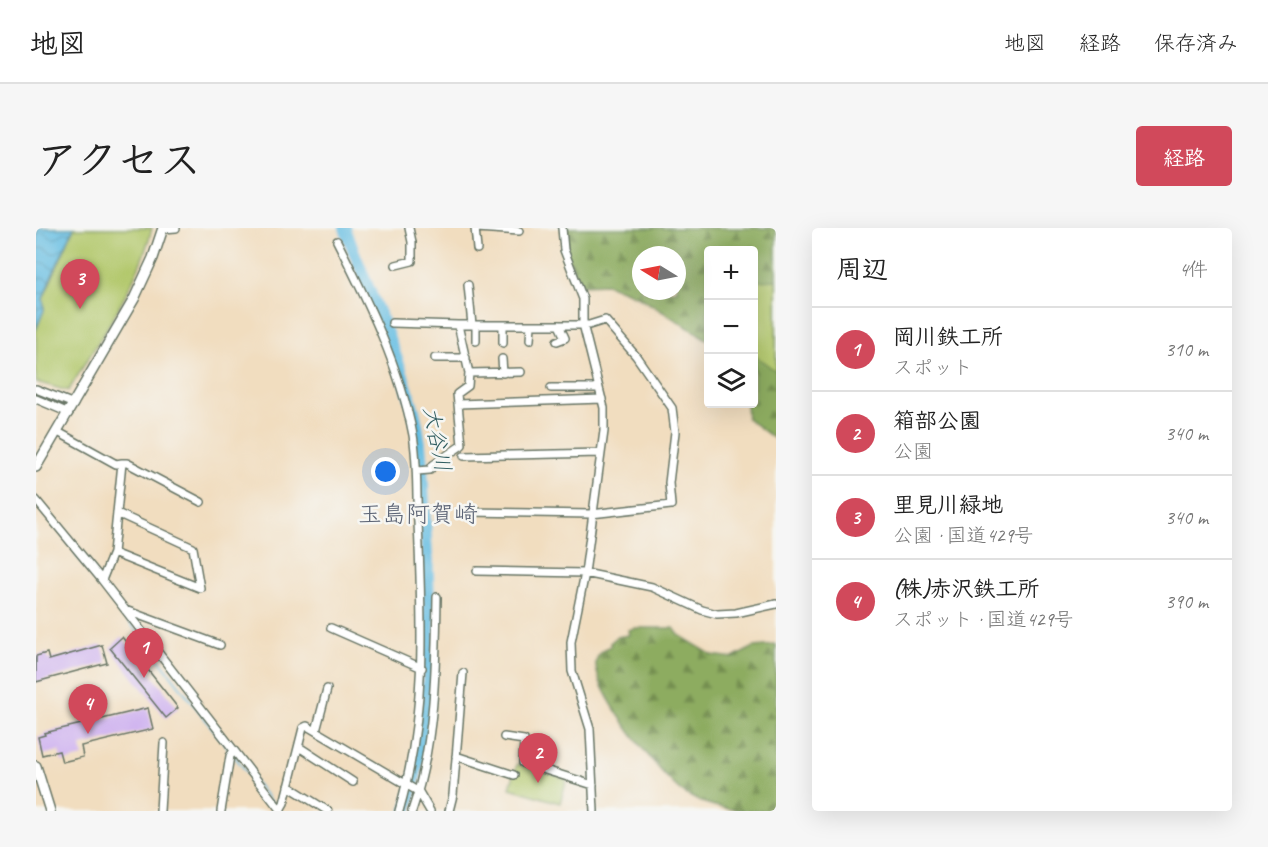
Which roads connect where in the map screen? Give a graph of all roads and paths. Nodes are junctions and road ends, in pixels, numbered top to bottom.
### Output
1 (176, 228) edge
2 (409, 228) edge
3 (476, 228) edge
4 (562, 228) edge
5 (163, 229) edge
6 (519, 231) dead end
7 (337, 240) dead end
8 (477, 249) dead end
9 (396, 265) dead end
10 (468, 285) dead end
11 (392, 322) dead end
12 (583, 324) junction
13 (458, 325) junction
14 (474, 325) junction
15 (503, 325) junction
16 (531, 325) junction
17 (559, 325) junction
18 (530, 340) dead end
19 (476, 341) dead end
20 (557, 341) dead end
21 (503, 343) dead end
22 (435, 358) dead end
23 (466, 358) junction
24 (502, 359) dead end
25 (503, 372) junction
26 (521, 372) dead end
27 (469, 373) junction
28 (551, 388) dead end
29 (599, 388) junction
30 (36, 389) edge
31 (36, 399) edge
32 (602, 399) junction
33 (458, 404) junction
34 (68, 406) junction
35 (58, 432) junction
36 (600, 453) junction
37 (464, 456) dead end
38 (122, 463) junction
39 (36, 467) edge
40 (417, 471) junction
41 (36, 500) edge
42 (201, 502) dead end
43 (469, 512) dead end
44 (117, 513) junction
45 (591, 514) junction
46 (113, 553) junction
47 (477, 572) dead end
48 (585, 573) junction
49 (102, 580) junction
50 (437, 597) dead end
51 (776, 604) edge
52 (125, 610) junction
53 (331, 628) dead end
54 (220, 645) dead end
55 (422, 668) junction
56 (463, 673) dead end
57 (327, 689) dead end
58 (316, 731) junction
59 (504, 737) dead end
60 (164, 743) dead end
61 (299, 747) junction
62 (232, 753) junction
63 (456, 756) junction
64 (36, 766) edge
65 (514, 775) dead end
66 (353, 782) dead end
67 (593, 784) junction
68 (288, 786) junction
69 (406, 786) junction
70 (419, 792) junction
71 (50, 811) edge
72 (160, 811) edge
73 (221, 811) edge
74 (280, 811) edge
75 (328, 811) edge
76 (399, 811) edge
77 (412, 811) edge
78 (430, 811) edge
79 (449, 811) edge
80 (594, 811) edge

1 - 5 street
2 - 9 street
3 - 6 street
3 - 8 street
4 - 12 street
5 - 34 highway
7 - 40 street
10 - 14 street
11 - 13 street
12 - 17 street
12 - 29 street
12 - 45 street
13 - 14 street
13 - 23 street
14 - 15 street
14 - 19 street
15 - 16 street
15 - 21 street
16 - 17 street
16 - 18 street
17 - 20 street
22 - 23 street
23 - 27 street
24 - 25 street
25 - 26 street
25 - 27 street
27 - 33 street
28 - 29 street
29 - 32 street
30 - 34 street
31 - 34 street
32 - 33 street
32 - 36 street
33 - 40 street
34 - 35 highway
35 - 38 street
35 - 39 highway
36 - 37 street
36 - 45 street
38 - 42 street
38 - 44 street
40 - 55 street
41 - 49 street
43 - 45 street
44 - 46 street
44 - 46 street
45 - 48 street
46 - 49 street
47 - 48 street
48 - 51 street
48 - 67 street
49 - 52 street
50 - 70 street
52 - 54 street
52 - 62 street
53 - 55 street
55 - 69 street
56 - 63 street
57 - 58 street
58 - 61 street
58 - 69 street
59 - 67 street
60 - 72 street
61 - 66 street
61 - 68 street
62 - 73 street
62 - 74 street
63 - 65 street
63 - 79 street
64 - 71 highway
67 - 80 street
68 - 74 street
68 - 75 street
69 - 70 street
69 - 76 street
70 - 77 street
70 - 78 street

